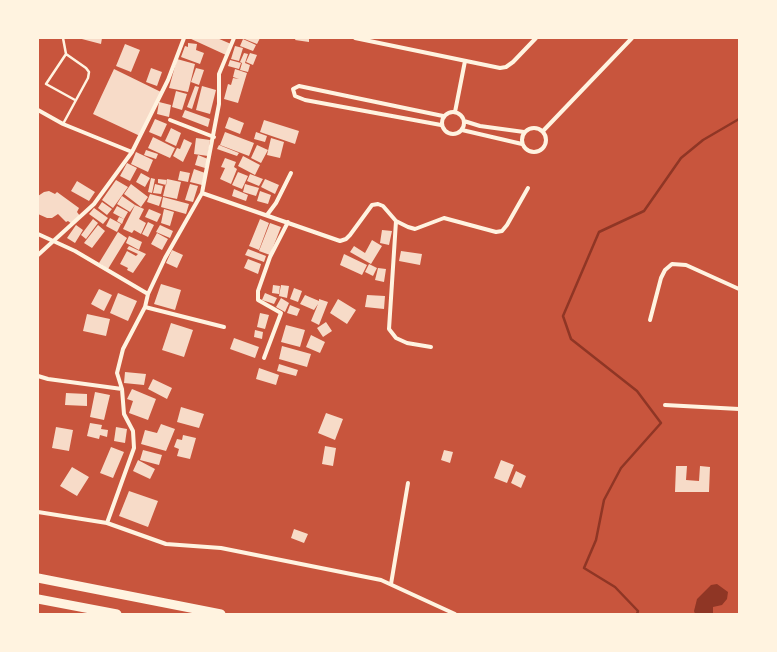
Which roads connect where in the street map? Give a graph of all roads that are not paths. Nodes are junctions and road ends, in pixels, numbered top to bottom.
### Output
1 (63, 38) edge
2 (184, 38) edge
3 (234, 38) edge
4 (355, 38) edge
5 (536, 38) edge
6 (632, 38) edge
7 (66, 54) junction
8 (465, 61) junction
9 (75, 100) junction
10 (38, 110) edge
11 (455, 112) junction
12 (443, 116) junction
13 (170, 120) dead end
14 (464, 121) junction
15 (63, 124) junction
16 (441, 125) junction
17 (462, 130) junction
18 (543, 131) junction
19 (524, 132) junction
20 (214, 137) junction
21 (522, 144) junction
22 (132, 152) junction
23 (291, 173) dead end
24 (528, 188) dead end
25 (202, 193) junction
26 (267, 215) junction
27 (396, 221) junction
28 (288, 222) junction
29 (38, 234) edge
30 (51, 241) junction
31 (38, 255) edge
32 (739, 289) edge
33 (148, 294) junction
34 (145, 307) junction
35 (650, 320) dead end
36 (224, 327) dead end
37 (431, 347) dead end
38 (264, 358) dead end
39 (38, 376) edge
40 (122, 388) junction
41 (665, 405) dead end
42 (739, 409) edge
43 (408, 483) dead end
44 (38, 512) edge
45 (107, 523) junction
46 (38, 578) edge
47 (391, 584) junction
48 (38, 599) edge
49 (117, 614) edge
50 (221, 614) edge
51 (455, 614) edge

1 - 7 lane
2 - 22 street
3 - 20 street
4 - 8 street
5 - 8 street
6 - 18 street
7 - 9 lane
7 - 9 lane
8 - 11 street
9 - 15 lane
10 - 15 street
11 - 12 street
11 - 14 street
12 - 16 street
12 - 16 street
13 - 20 street
14 - 17 street
14 - 19 street
15 - 22 street
16 - 17 street
17 - 21 street
18 - 19 street
18 - 21 street
19 - 21 street
20 - 25 street
22 - 30 street
23 - 26 street
24 - 27 street
25 - 26 street
25 - 33 street
26 - 28 street
27 - 28 street
27 - 37 street
28 - 38 street
29 - 30 street
30 - 31 street
30 - 33 street
32 - 35 street
33 - 34 street
34 - 36 street
34 - 40 street
39 - 40 street
40 - 45 street
41 - 42 street
43 - 47 street
44 - 45 street
45 - 47 street
46 - 50 highway
47 - 51 street
48 - 49 highway

